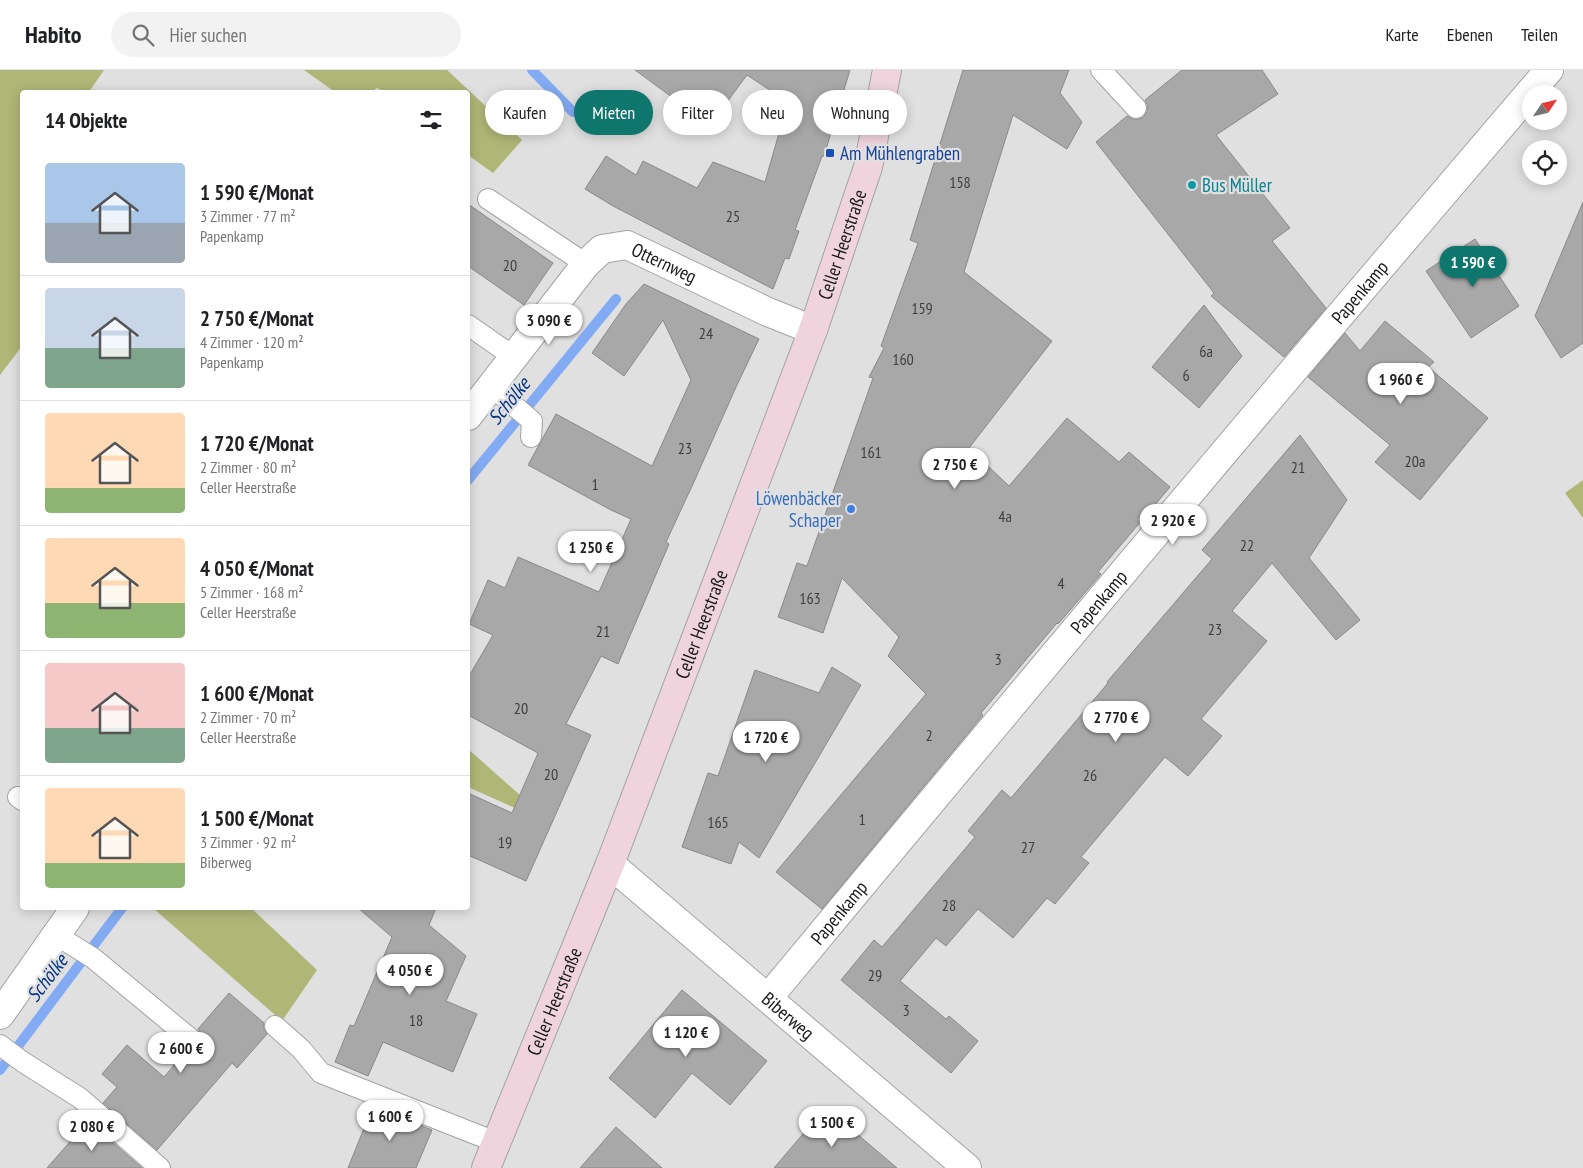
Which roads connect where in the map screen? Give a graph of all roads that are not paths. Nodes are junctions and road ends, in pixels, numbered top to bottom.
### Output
1 (887, 70) edge
2 (1101, 70) edge
3 (1549, 70) edge
4 (1136, 108) dead end
5 (488, 199) dead end
6 (586, 264) junction
7 (470, 325) edge
8 (813, 330) junction
9 (514, 357) junction
10 (499, 393) junction
11 (470, 415) edge
12 (532, 429) dead end
13 (610, 864) junction
14 (74, 910) edge
15 (61, 939) junction
16 (768, 998) junction
17 (0, 1015) edge
18 (275, 1026) dead end
19 (192, 1040) dead end
20 (0, 1045) edge
21 (498, 1143) junction
22 (160, 1168) edge
23 (486, 1168) edge
24 (967, 1168) edge

1 - 8 main road, Celler Heerstraße
2 - 4 lane
3 - 16 street, Papenkamp
5 - 6 lane
6 - 8 street, Otternweg
6 - 9 street, Otternweg
7 - 9 lane
8 - 13 main road, Celler Heerstraße
9 - 10 street, Otternweg
10 - 11 street, Otternweg
10 - 12 lane
13 - 16 street, Biberweg
13 - 21 main road, Celler Heerstraße
14 - 15 street
15 - 17 street
15 - 19 lane
16 - 24 street, Biberweg
18 - 21 lane
20 - 22 lane
21 - 23 main road, Celler Heerstraße

